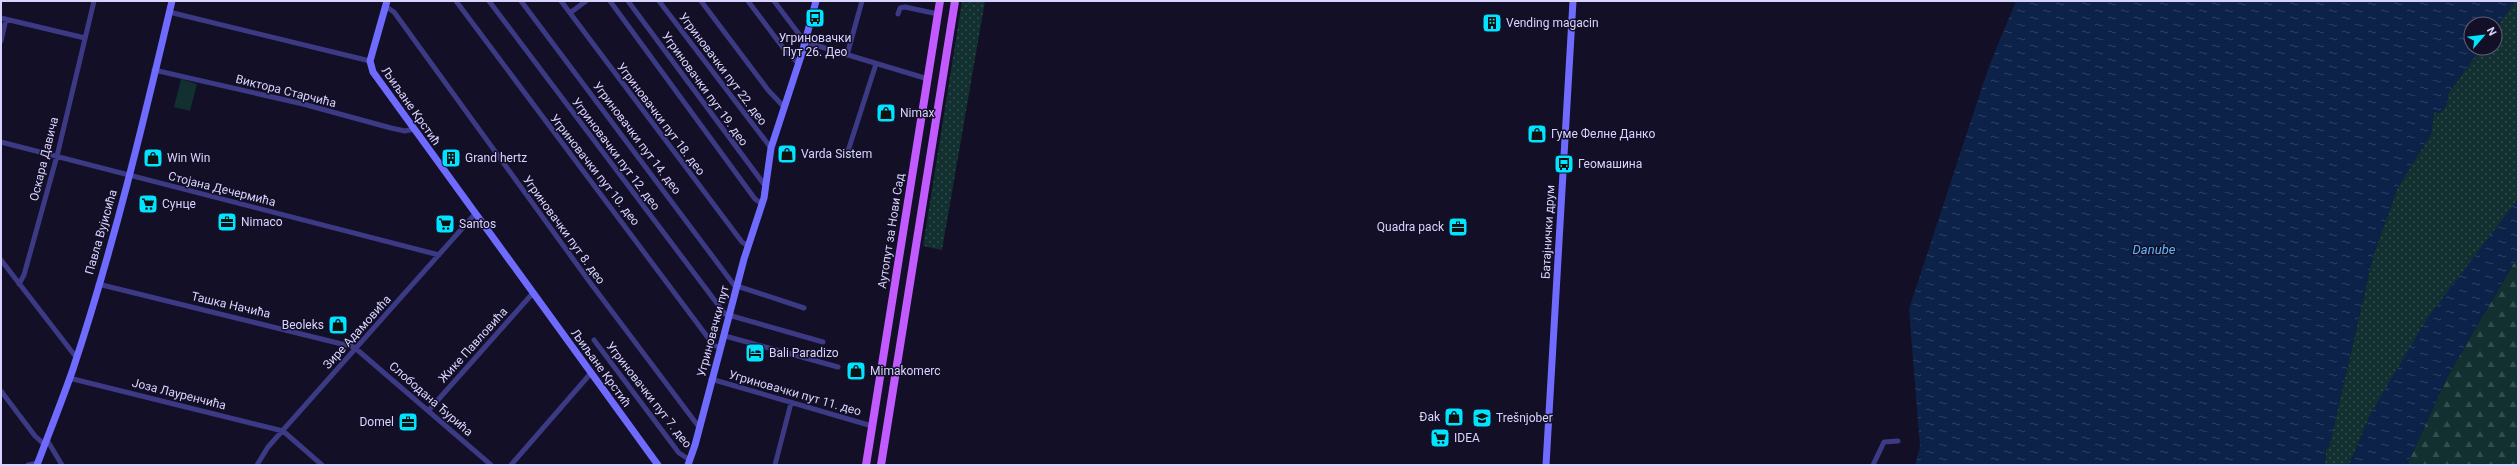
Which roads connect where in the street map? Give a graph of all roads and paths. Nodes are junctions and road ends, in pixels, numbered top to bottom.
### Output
1 (94, 1) edge
2 (171, 1) edge
3 (456, 1) edge
4 (489, 1) edge
5 (521, 1) edge
6 (561, 1) edge
7 (586, 1) edge
8 (610, 1) edge
9 (628, 1) edge
10 (660, 1) edge
11 (701, 1) edge
12 (748, 1) edge
13 (774, 1) edge
14 (816, 1) edge
15 (862, 1) edge
16 (940, 1) edge
17 (955, 1) edge
18 (1573, 1) edge
19 (386, 3) edge
20 (169, 12) junction
21 (570, 13) junction
22 (898, 14) dead end
23 (938, 14) junction
24 (4, 19) edge
25 (85, 38) junction
26 (1, 41) edge
27 (805, 42) junction
28 (847, 55) junction
29 (370, 61) junction
30 (799, 64) junction
31 (876, 64) junction
32 (154, 70) junction
33 (928, 79) junction
34 (784, 107) junction
35 (414, 129) junction
36 (1, 142) edge
37 (771, 148) junction
38 (848, 151) dead end
39 (57, 156) junction
40 (129, 174) junction
41 (766, 187) junction
42 (762, 204) junction
43 (475, 214) junction
44 (748, 246) junction
45 (438, 255) junction
46 (1, 260) edge
47 (18, 284) junction
48 (98, 284) junction
49 (736, 287) junction
50 (533, 293) junction
51 (804, 308) dead end
52 (730, 317) junction
53 (725, 336) junction
54 (594, 340) dead end
55 (824, 342) dead end
56 (721, 348) junction
57 (357, 349) junction
58 (76, 357) junction
59 (838, 368) dead end
60 (591, 373) junction
61 (70, 378) junction
62 (711, 379) junction
63 (1, 391) edge
64 (791, 403) junction
65 (429, 410) junction
66 (872, 426) junction
67 (699, 427) junction
68 (283, 431) junction
69 (1898, 441) dead end
70 (46, 442) junction
71 (689, 462) edge
72 (37, 464) edge
73 (1545, 464) edge
74 (28, 465) edge
75 (62, 465) edge
76 (257, 465) edge
77 (322, 465) edge
78 (491, 465) edge
79 (511, 465) edge
80 (658, 465) edge
81 (775, 465) edge
82 (866, 465) edge
83 (881, 465) edge
84 (1873, 465) edge

1 - 25 street, Оскара Давича
2 - 20 street, Павла Вујисића
3 - 56 street, Угриновачки пут 10. део
4 - 52 street, Угриновачки пут 12. део
5 - 49 street, Угриновачки пут 14. део
6 - 21 street, Угриновачки пут 18. део
7 - 21 street
8 - 42 street
9 - 41 street, Угриновачки пут 19. део
10 - 37 street, Угриновачки пут 22. део
11 - 34 street
12 - 30 street
13 - 27 street
14 - 27 street, Угриновачки пут
15 - 28 street
16 - 23 main road, Аутопут за Нови Сад
17 - 83 main road
18 - 73 street, Батајнички друм
19 - 29 street
19 - 67 street, Угриновачки пут 8. део
20 - 29 street, Љиљане Крстић
20 - 32 street, Павла Вујисића
21 - 44 street, Угриновачки пут 18. део
22 - 23 street
23 - 33 main road, Аутопут за Нови Сад
24 - 25 street
24 - 26 street
25 - 39 street, Оскара Давича
27 - 28 street
27 - 30 street, Угриновачки пут
28 - 31 street
29 - 35 street, Љиљане Крстић
30 - 34 street, Угриновачки пут
31 - 33 street
31 - 38 street
32 - 35 street, Виктора Старчића
32 - 40 street, Павла Вујисића
33 - 66 main road, Аутопут за Нови Сад
34 - 37 street, Угриновачки пут
35 - 43 street, Љиљане Крстић
36 - 39 street, Стојана Дечермића
37 - 41 street, Угриновачки пут
39 - 40 street, Стојана Дечермића
39 - 47 street, Оскара Давича
40 - 45 street, Стојана Дечермића
40 - 48 street, Павла Вујисића
41 - 42 street, Угриновачки пут
42 - 44 street, Угриновачки пут
43 - 45 street, Зире Адамовића
43 - 50 street, Љиљане Крстић
44 - 49 street, Угриновачки пут
45 - 57 street, Зире Адамовића
46 - 47 street
47 - 58 street
48 - 57 street, Ташка Начића
48 - 58 street, Павла Вујисића
49 - 51 street
49 - 52 street, Угриновачки пут
50 - 60 street, Љиљане Крстић
50 - 65 street, Жике Павловића
52 - 53 street, Угриновачки пут
52 - 55 street
53 - 56 street, Угриновачки пут
53 - 59 street
54 - 71 street, Угриновачки пут 7. део
56 - 62 street, Угриновачки пут
57 - 65 street, Слободана Ђурића
57 - 68 street, Зире Адамовића
58 - 61 street, Павла Вујисића
60 - 79 street
60 - 80 street, Љиљане Крстић
61 - 68 street, Јоза Лауренчића
61 - 70 street, Павла Вујисића
62 - 64 street, Угриновачки пут 11. део
62 - 67 street, Угриновачки пут
63 - 70 street
64 - 66 street, Угриновачки пут 11. део
64 - 81 street
65 - 78 street, Слободана Ђурића
66 - 82 main road, Аутопут за Нови Сад
67 - 71 street, Угриновачки пут
68 - 76 street, Зире Адамовића
68 - 77 street
69 - 84 street
70 - 72 street, Павла Вујисића
70 - 75 street
72 - 74 street

